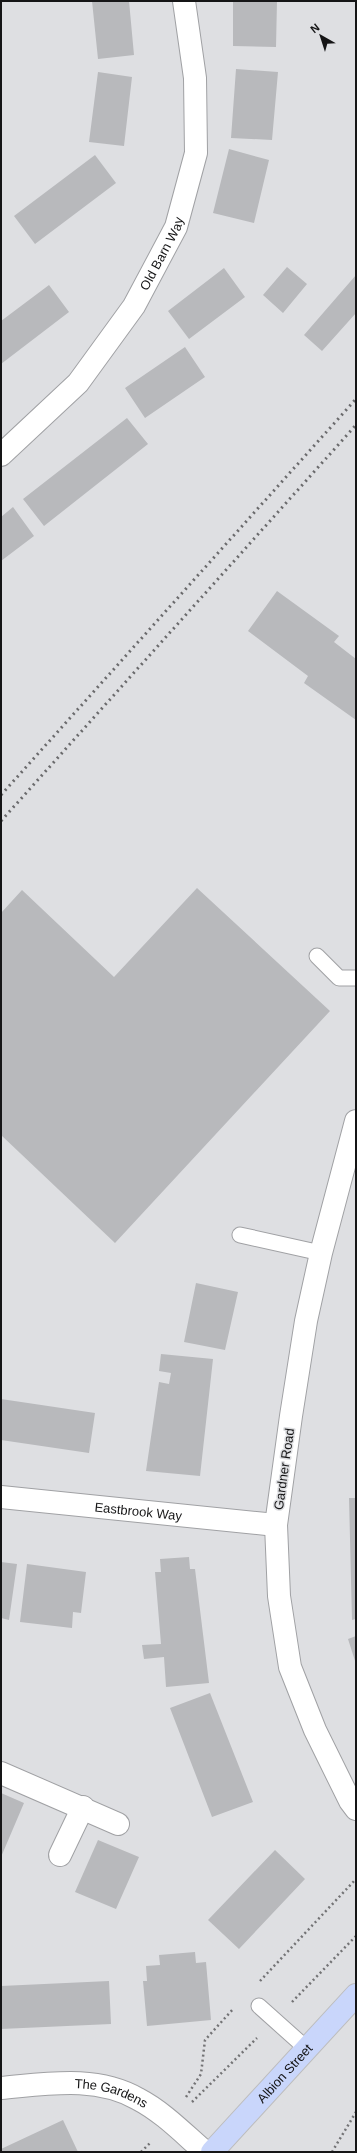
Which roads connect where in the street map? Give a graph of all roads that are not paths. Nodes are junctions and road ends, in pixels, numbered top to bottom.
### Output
1 (184, 1) edge
2 (1, 455) edge
3 (317, 956) dead end
4 (356, 978) edge
5 (356, 1121) edge
6 (240, 1235) dead end
7 (321, 1253) junction
8 (1, 1497) edge
9 (276, 1524) junction
10 (1, 1773) edge
11 (83, 1806) junction
12 (356, 1809) edge
13 (118, 1824) dead end
14 (60, 1855) dead end
15 (356, 1995) edge
16 (259, 2006) dead end
17 (307, 2049) junction
18 (1, 2088) edge
19 (205, 2152) edge
20 (212, 2152) edge

1 - 2 street, Old Barn Way
3 - 4 lane
5 - 7 street, Gardner Road
6 - 7 lane
7 - 9 street, Gardner Road
8 - 9 street, Eastbrook Way
9 - 12 street, Gardner Road
10 - 11 street
11 - 13 street
11 - 14 street
15 - 17 main road, Albion Street
16 - 17 lane
17 - 20 main road, Albion Street
18 - 19 street, The Gardens

